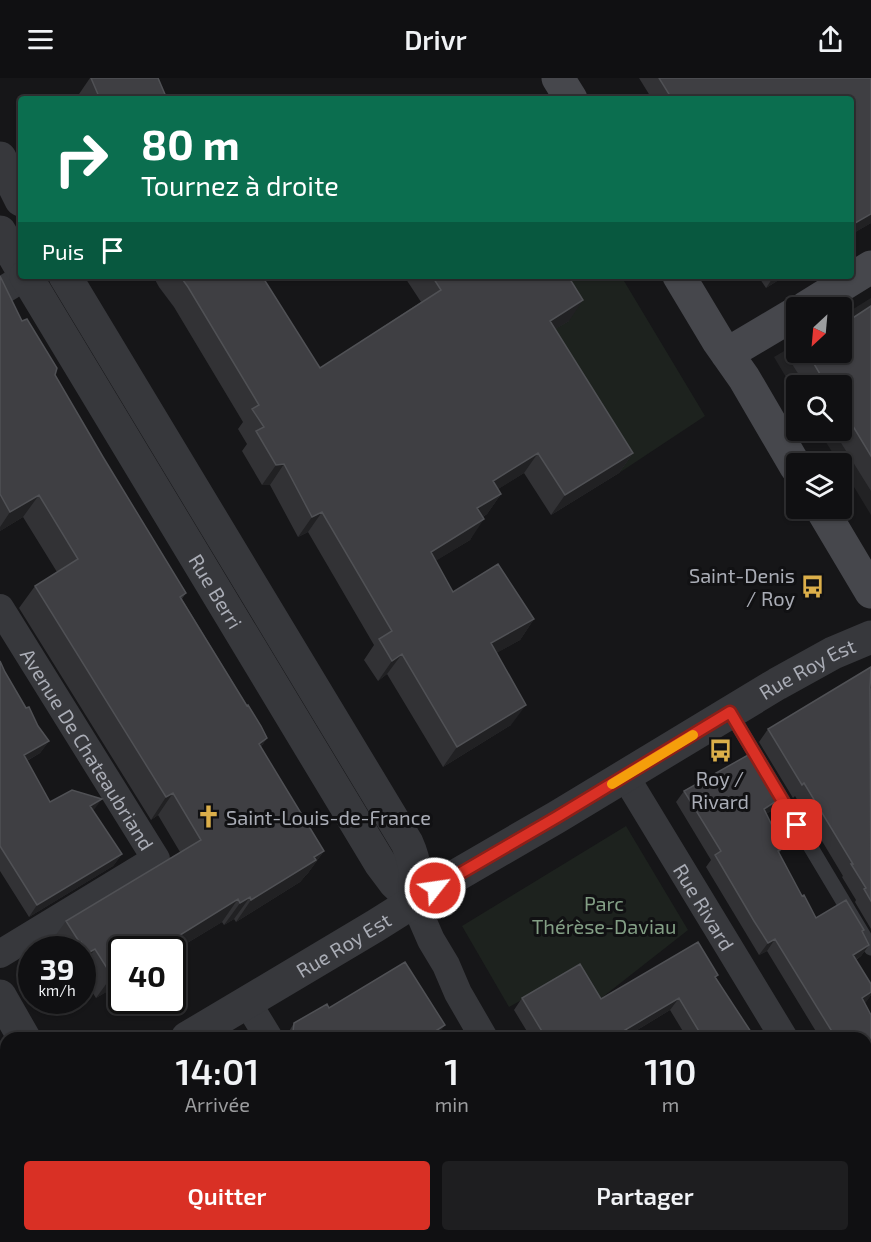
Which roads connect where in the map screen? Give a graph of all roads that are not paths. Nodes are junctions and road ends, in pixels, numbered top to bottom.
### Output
1 (558, 78) edge
2 (569, 96) edge
3 (0, 158) edge
4 (18, 194) edge
5 (0, 232) edge
6 (18, 263) edge
7 (871, 267) edge
8 (854, 278) edge
9 (21, 279) edge
10 (28, 279) edge
11 (67, 279) edge
12 (681, 279) edge
13 (852, 279) edge
14 (0, 292) edge
15 (823, 297) edge
16 (786, 319) edge
17 (728, 354) junction
18 (788, 453) edge
19 (828, 519) edge
20 (871, 592) edge
21 (0, 608) edge
22 (871, 637) edge
23 (730, 712) junction
24 (626, 776) junction
25 (414, 901) junction
26 (871, 948) edge
27 (0, 954) edge
28 (0, 996) edge
29 (247, 1002) junction
30 (21, 1032) edge
31 (197, 1032) edge
32 (265, 1032) edge
33 (481, 1032) edge
34 (780, 1032) edge

1 - 2 main road
3 - 4 street
5 - 6 street
7 - 8 main road
9 - 14 street
10 - 25 street, Rue Berri
11 - 25 street, Rue Berri
12 - 17 main road
13 - 15 main road
16 - 17 main road
17 - 18 main road
19 - 20 main road
21 - 27 street, Avenue De Chateaubriand
22 - 23 street, Rue Roy Est
23 - 24 street, Rue Roy Est
23 - 26 lane
24 - 25 street, Rue Roy Est
24 - 34 street, Rue Rivard
25 - 29 street, Rue Roy Est
25 - 33 street, Rue Berri
28 - 30 street
29 - 31 street, Rue Roy Est
29 - 32 street

